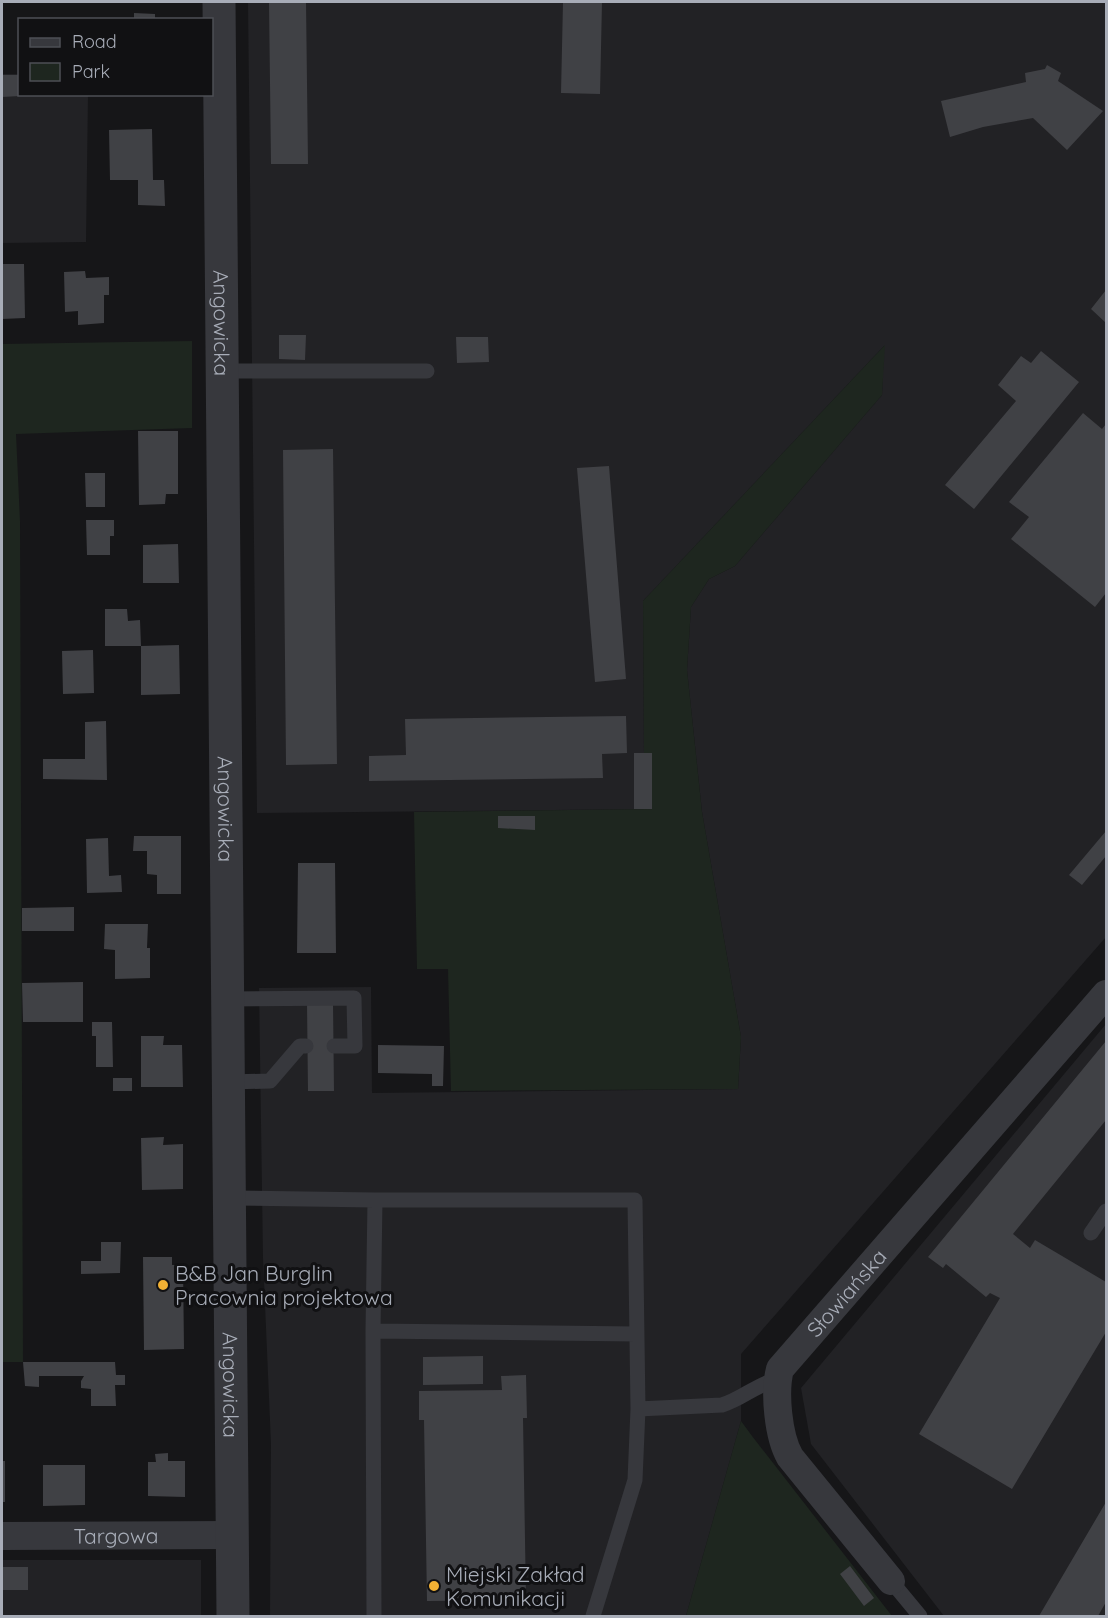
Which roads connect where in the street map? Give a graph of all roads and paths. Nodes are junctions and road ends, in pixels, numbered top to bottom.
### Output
1 (219, 2) edge
2 (222, 371) junction
3 (427, 371) dead end
4 (1107, 994) edge
5 (228, 999) junction
6 (306, 1046) dead end
7 (334, 1046) dead end
8 (229, 1082) junction
9 (230, 1198) junction
10 (375, 1200) junction
11 (1107, 1211) edge
12 (1091, 1233) dead end
13 (373, 1331) junction
14 (636, 1334) junction
15 (778, 1379) junction
16 (638, 1409) junction
17 (231, 1535) junction
18 (2, 1536) edge
19 (891, 1581) joint
20 (233, 1617) edge
21 (374, 1617) edge
22 (592, 1617) edge
23 (920, 1617) edge

1 - 2 street, Angowicka
2 - 3 lane
2 - 5 street, Angowicka
4 - 15 street, Słowiańska
5 - 7 lane
5 - 8 street, Angowicka
6 - 8 lane
8 - 9 street, Angowicka
9 - 10 lane
9 - 17 street, Angowicka
10 - 13 lane
10 - 14 lane
11 - 12 lane
13 - 14 lane
13 - 21 lane
14 - 16 lane
15 - 16 lane
15 - 19 street
16 - 22 lane
17 - 18 street, Targowa
17 - 20 street, Angowicka
19 - 23 lane

